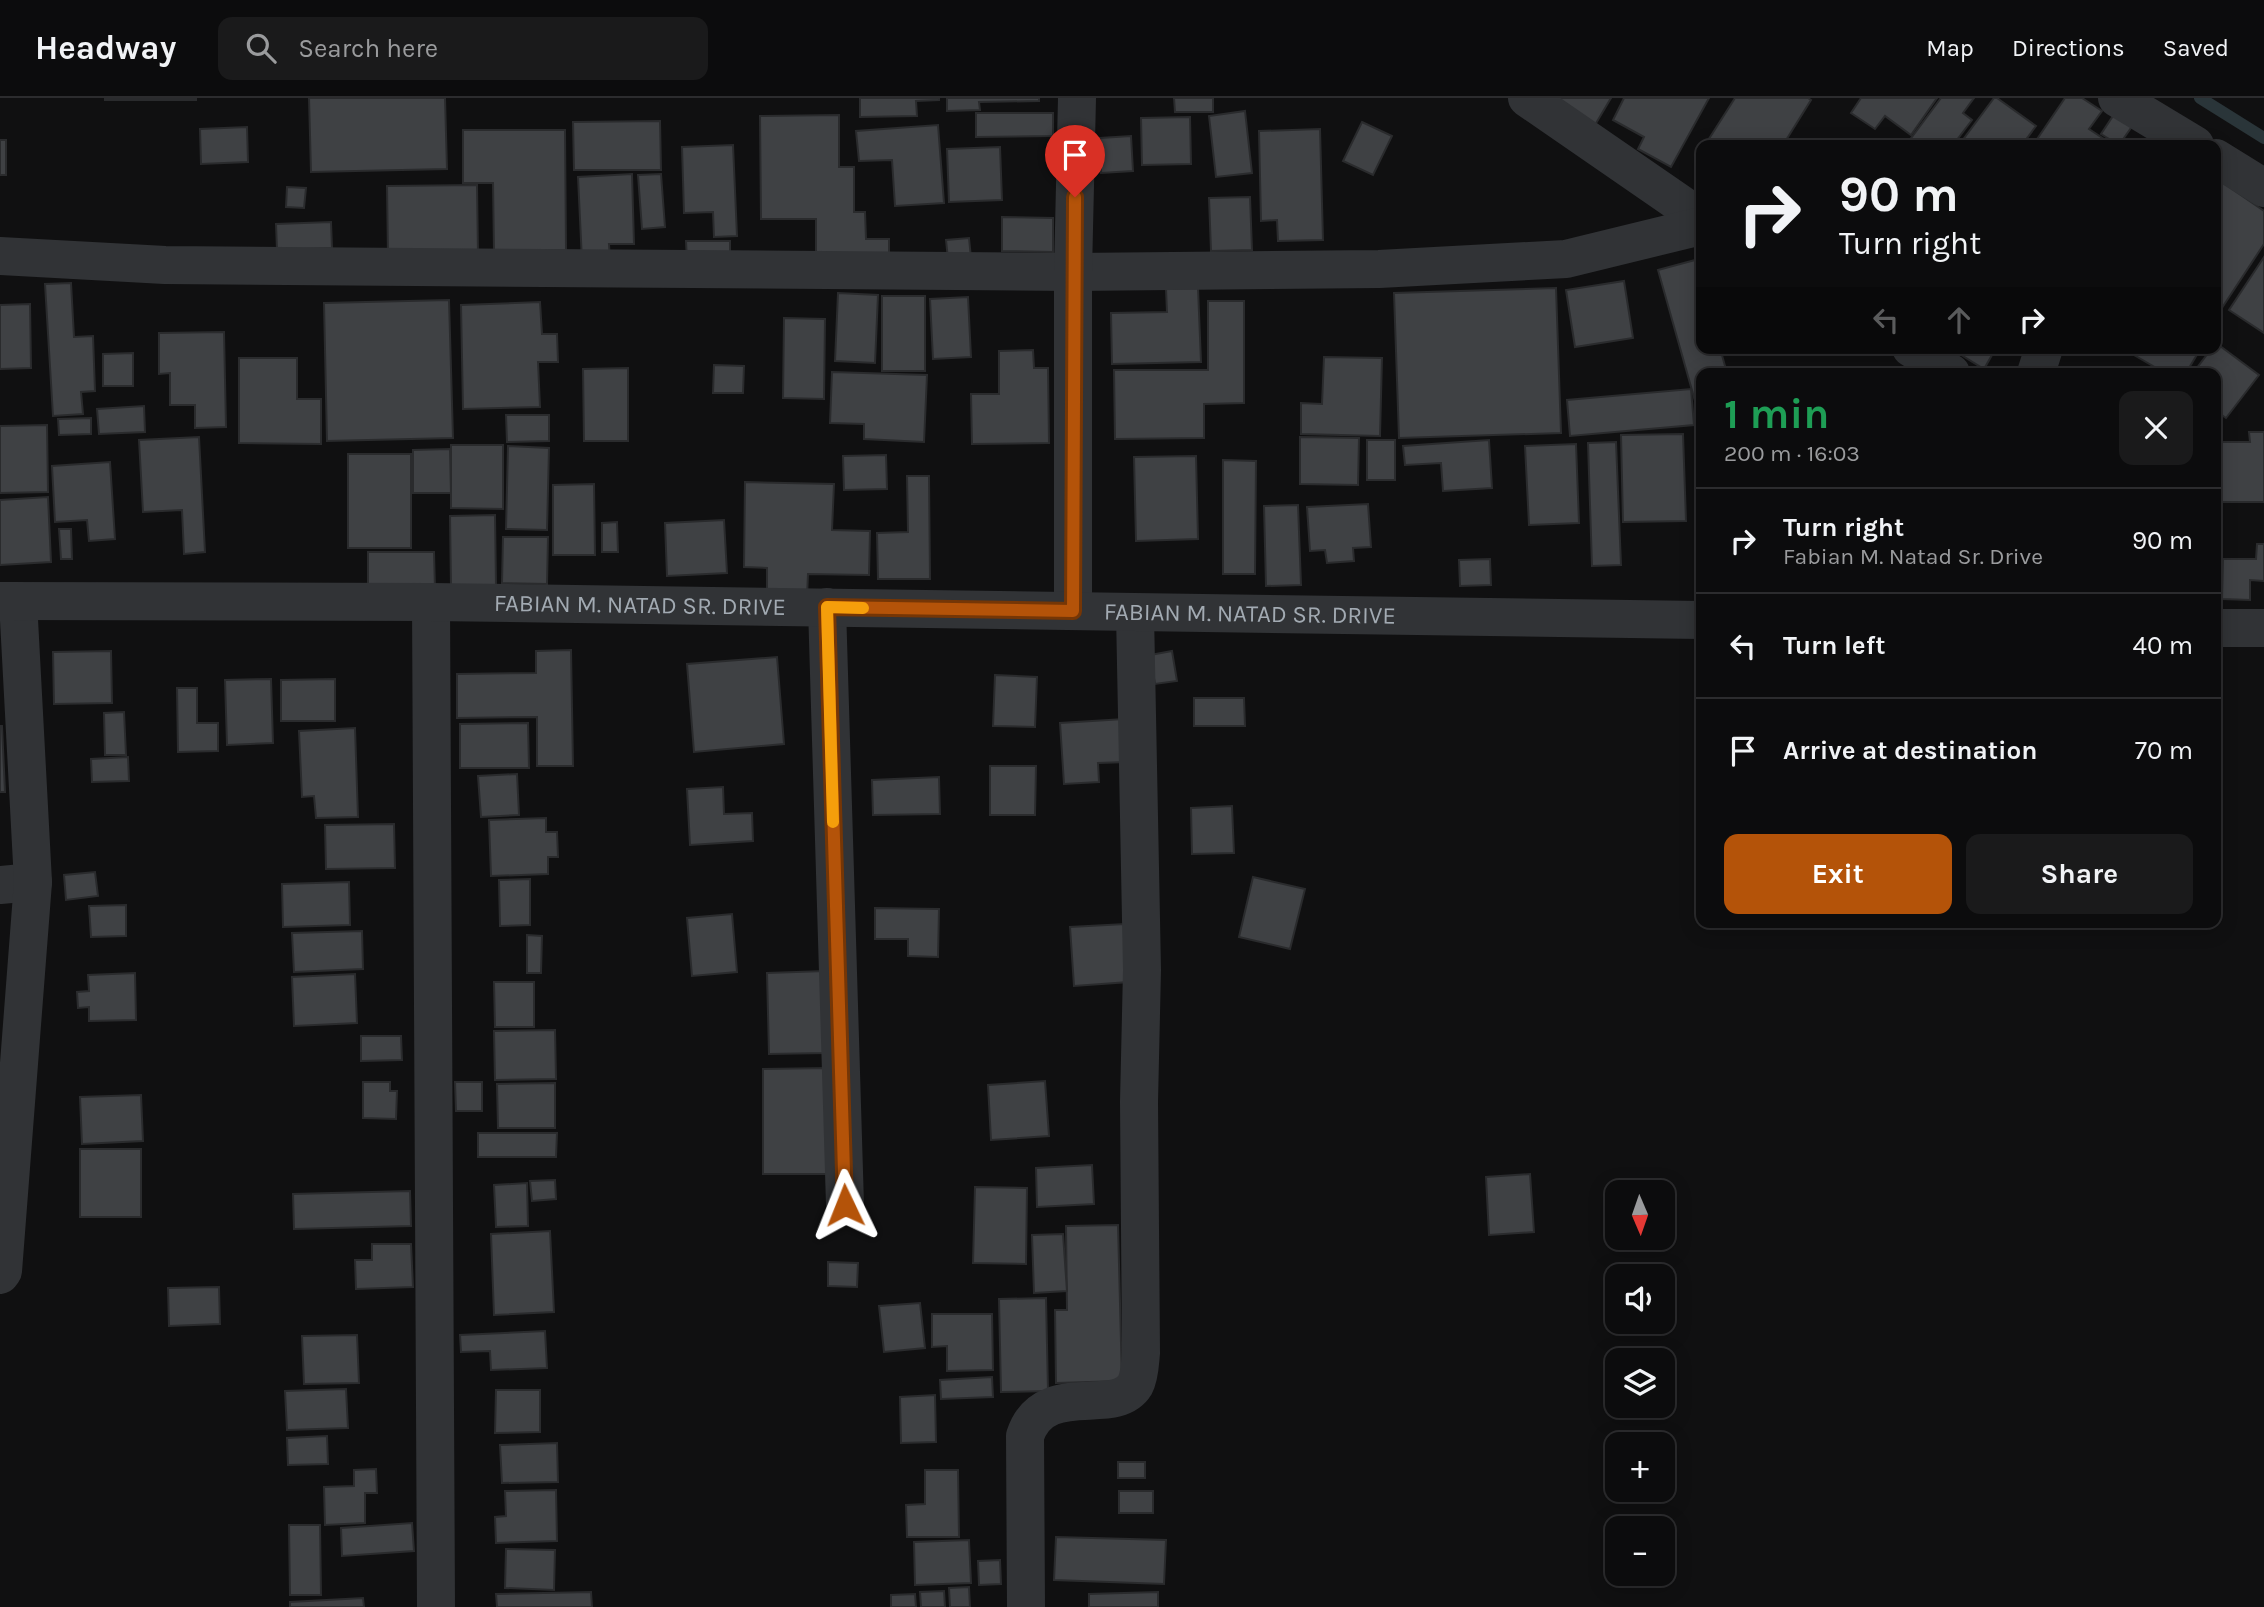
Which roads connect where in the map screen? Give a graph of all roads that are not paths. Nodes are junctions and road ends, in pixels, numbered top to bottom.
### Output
1 (1077, 98) edge
2 (1527, 98) edge
3 (2117, 98) edge
4 (2172, 139) edge
5 (2221, 161) edge
6 (2264, 188) edge
7 (1696, 215) edge
8 (1696, 227) edge
9 (0, 256) edge
10 (1073, 272) junction
11 (1921, 354) edge
12 (1943, 368) edge
13 (9, 601) edge
14 (431, 602) junction
15 (827, 607) junction
16 (1073, 611) junction
17 (1135, 613) junction
18 (1696, 621) edge
19 (2221, 628) edge
20 (2264, 628) edge
21 (16, 883) edge
22 (8, 1090) edge
23 (845, 1205) dead end
24 (0, 1275) edge
25 (436, 1607) edge
26 (1026, 1607) edge

1 - 10 street
2 - 7 street
3 - 4 street
5 - 6 street
8 - 10 street
9 - 10 street
10 - 16 street
11 - 12 street
13 - 14 street, FABIAN M. NATAD SR. DRIVE
13 - 21 street
14 - 15 street, FABIAN M. NATAD SR. DRIVE
14 - 25 street
15 - 16 street, FABIAN M. NATAD SR. DRIVE
15 - 23 street
16 - 17 street, FABIAN M. NATAD SR. DRIVE
17 - 18 street, FABIAN M. NATAD SR. DRIVE
17 - 26 street
19 - 20 street
21 - 22 street
22 - 24 street

